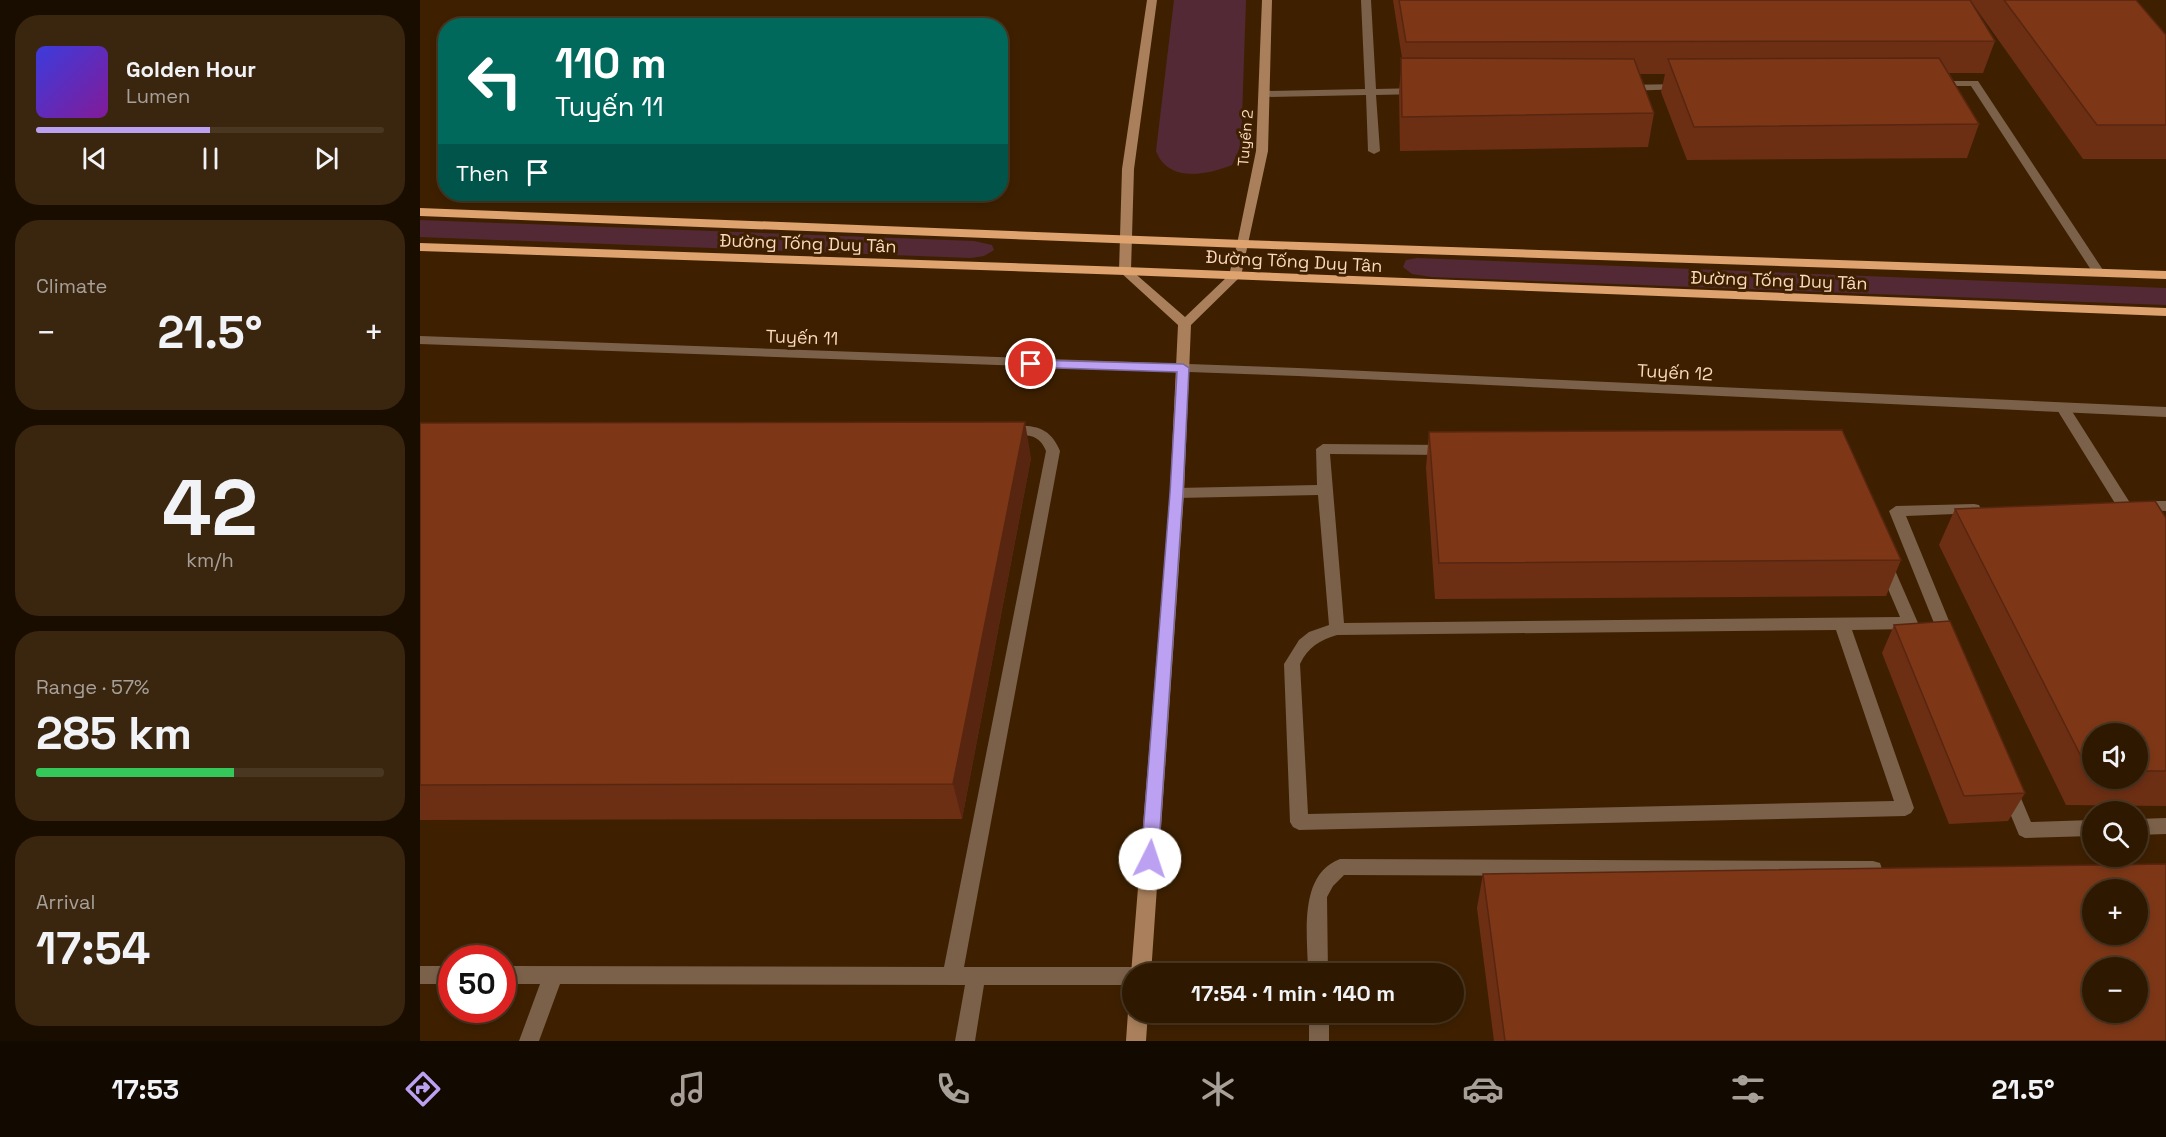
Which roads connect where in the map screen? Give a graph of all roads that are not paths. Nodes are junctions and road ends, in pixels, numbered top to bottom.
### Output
1 (1152, 0) edge
2 (1267, 0) edge
3 (1366, 0) edge
4 (1927, 83) edge
5 (1690, 87) edge
6 (1608, 88) edge
7 (1430, 91) edge
8 (1371, 92) junction
9 (1264, 94) junction
10 (1374, 151) dead end
11 (420, 212) edge
12 (1123, 239) junction
13 (1243, 244) junction
14 (420, 247) edge
15 (1125, 271) junction
16 (2099, 273) junction
17 (2166, 275) edge
18 (1234, 276) junction
19 (2166, 312) edge
20 (1185, 324) junction
21 (420, 340) edge
22 (1183, 368) junction
23 (2063, 408) junction
24 (2166, 412) edge
25 (989, 430) edge
26 (1467, 451) edge
27 (1326, 490) junction
28 (1177, 493) junction
29 (2124, 506) junction
30 (2166, 506) edge
31 (2101, 507) edge
32 (1987, 509) edge
33 (2142, 534) edge
34 (1879, 549) edge
35 (1842, 624) junction
36 (1337, 629) junction
37 (1954, 654) edge
38 (2003, 775) edge
39 (2166, 826) edge
40 (2148, 827) edge
41 (2082, 828) edge
42 (1891, 869) edge
43 (1142, 963) edge
44 (1318, 963) edge
45 (420, 975) edge
46 (438, 975) edge
47 (516, 975) edge
48 (554, 975) junction
49 (976, 975) junction
50 (952, 976) junction
51 (1122, 976) edge
52 (1137, 1023) edge
53 (1319, 1023) edge
54 (529, 1041) edge
55 (965, 1041) edge
56 (1136, 1041) edge
57 (1319, 1041) edge

1 - 12 main road
2 - 9 main road, Tuyến 2
3 - 8 street
4 - 16 street
5 - 6 street
7 - 8 street
8 - 9 street
8 - 10 street
9 - 13 main road, Tuyến 2
11 - 12 highway, Đường Tống Duy Tân
12 - 13 highway, Đường Tống Duy Tân
12 - 15 main road
13 - 16 highway, Đường Tống Duy Tân
13 - 18 main road, Tuyến 2
14 - 15 highway, Đường Tống Duy Tân
15 - 18 highway, Đường Tống Duy Tân
15 - 20 main road
16 - 17 highway, Đường Tống Duy Tân
18 - 19 highway, Đường Tống Duy Tân
18 - 20 main road
20 - 22 main road
21 - 22 street, Tuyến 11
22 - 23 street, Tuyến 12
22 - 28 main road
23 - 24 street, Tuyến 12
23 - 29 street
25 - 50 street
26 - 27 street
27 - 28 street
27 - 36 street
28 - 43 main road
29 - 30 street
29 - 31 street
29 - 33 street
32 - 37 street
34 - 35 street
35 - 36 street
35 - 36 street
38 - 41 street
39 - 40 street
42 - 44 street
45 - 46 street
47 - 48 street
48 - 50 street
48 - 54 street
49 - 50 street
49 - 51 street
49 - 55 street
52 - 56 main road
53 - 57 street

